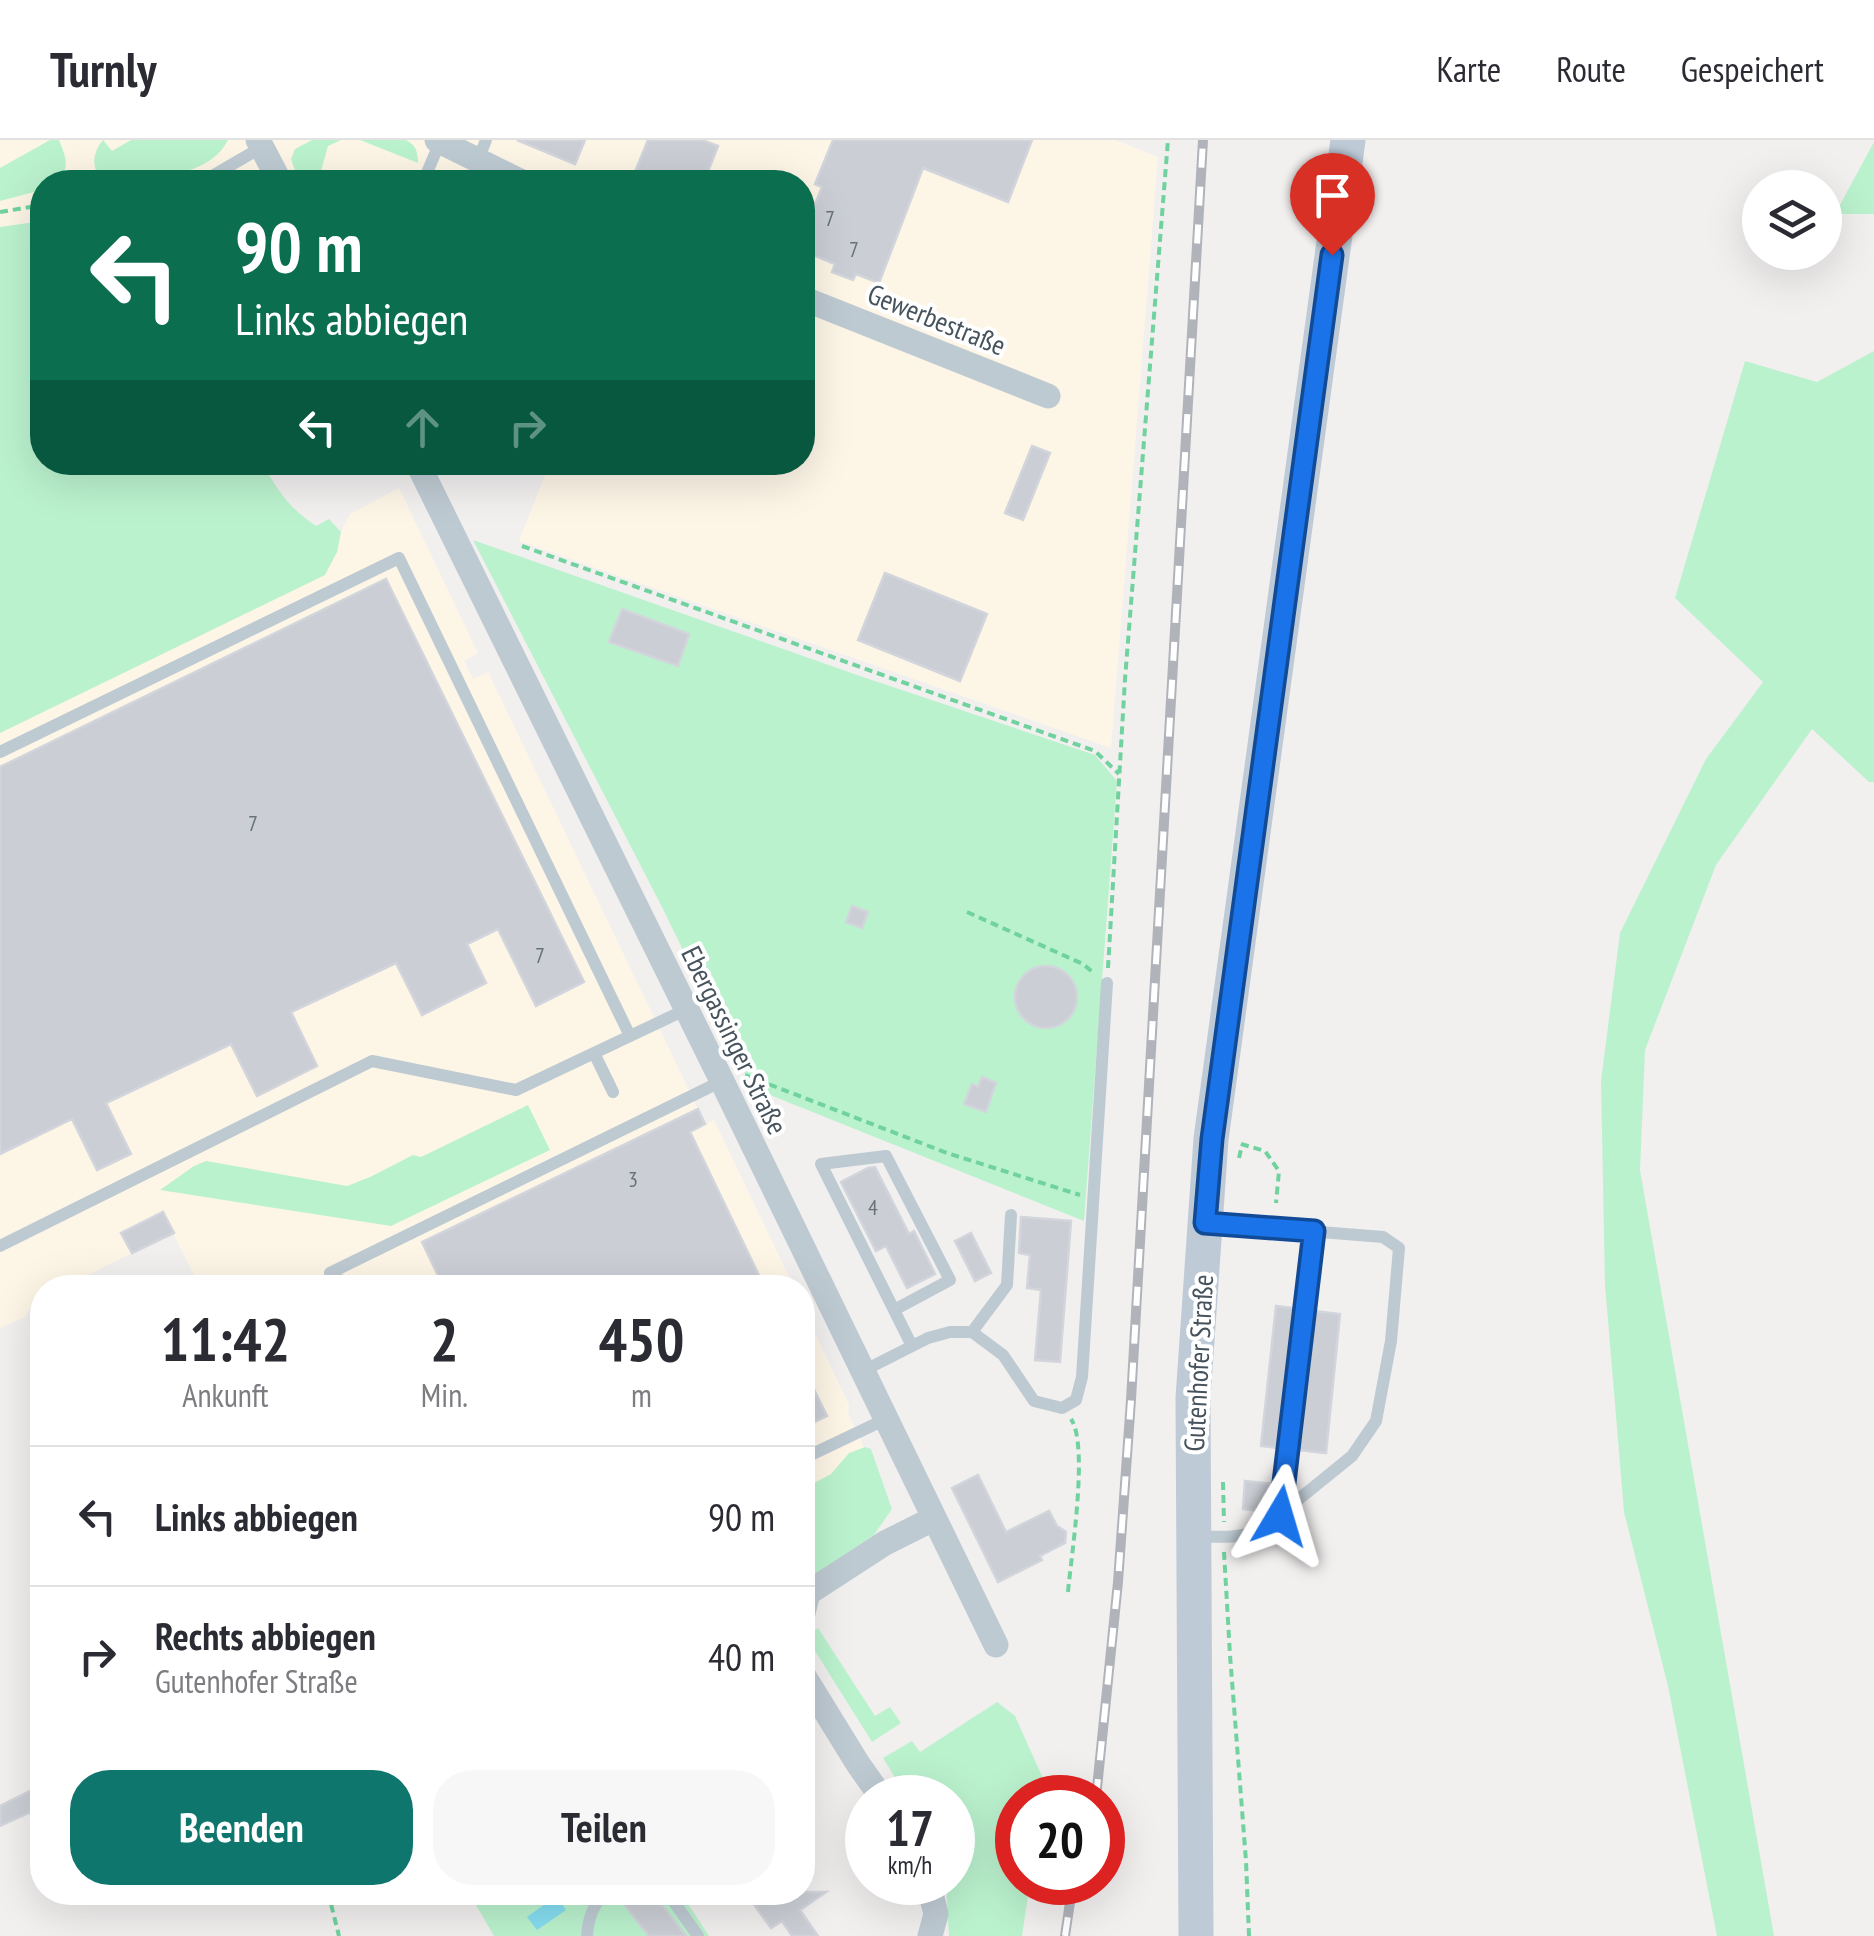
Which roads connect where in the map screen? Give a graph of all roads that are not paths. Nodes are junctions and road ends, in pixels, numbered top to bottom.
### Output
1 (1348, 140) edge
2 (439, 141) edge
3 (266, 142) edge
4 (482, 150) edge
5 (221, 170) edge
6 (276, 170) edge
7 (428, 170) edge
8 (507, 170) edge
9 (815, 303) edge
10 (1048, 396) dead end
11 (429, 475) edge
12 (0, 752) edge
13 (1107, 983) road end
14 (686, 1009) junction
15 (630, 1036) junction
16 (594, 1053) junction
17 (722, 1081) junction
18 (613, 1092) dead end
19 (1011, 1215) dead end
20 (1205, 1223) junction
21 (1314, 1231) junction
22 (0, 1246) edge
23 (349, 1275) edge
24 (894, 1310) junction
25 (972, 1332) junction
26 (912, 1346) junction
27 (863, 1371) junction
28 (886, 1420) junction
29 (815, 1453) edge
30 (1280, 1516) junction
31 (933, 1519) junction
32 (1193, 1536) junction
33 (815, 1588) edge
34 (996, 1645) dead end
35 (815, 1693) edge
36 (867, 1775) edge
37 (595, 1905) edge
38 (676, 1905) edge
39 (934, 1905) edge
40 (587, 1936) edge
41 (698, 1936) edge
42 (930, 1936) edge
43 (1196, 1936) edge

1 - 20 street, Gutenhofer Straße
2 - 4 street
2 - 7 lane
3 - 5 lane
3 - 6 street
4 - 8 street
9 - 10 street, Gewerbestraße
11 - 14 street, Ebergassinger Straße
12 - 15 lane
13 - 25 lane
14 - 15 lane
14 - 17 street, Ebergassinger Straße
15 - 16 lane
16 - 18 lane
16 - 22 lane
17 - 23 lane
17 - 27 street, Ebergassinger Straße
19 - 25 lane
20 - 21 lane
20 - 32 street, Gutenhofer Straße
21 - 30 lane
21 - 30 lane
24 - 24 lane
24 - 26 lane
25 - 26 lane
26 - 27 lane
27 - 28 street, Ebergassinger Straße
28 - 29 lane
28 - 31 street, Ebergassinger Straße
30 - 32 lane
31 - 33 street
31 - 34 street, Ebergassinger Straße
32 - 43 street, Gutenhofer Straße
35 - 36 street
37 - 40 lane
38 - 41 lane
39 - 42 street

